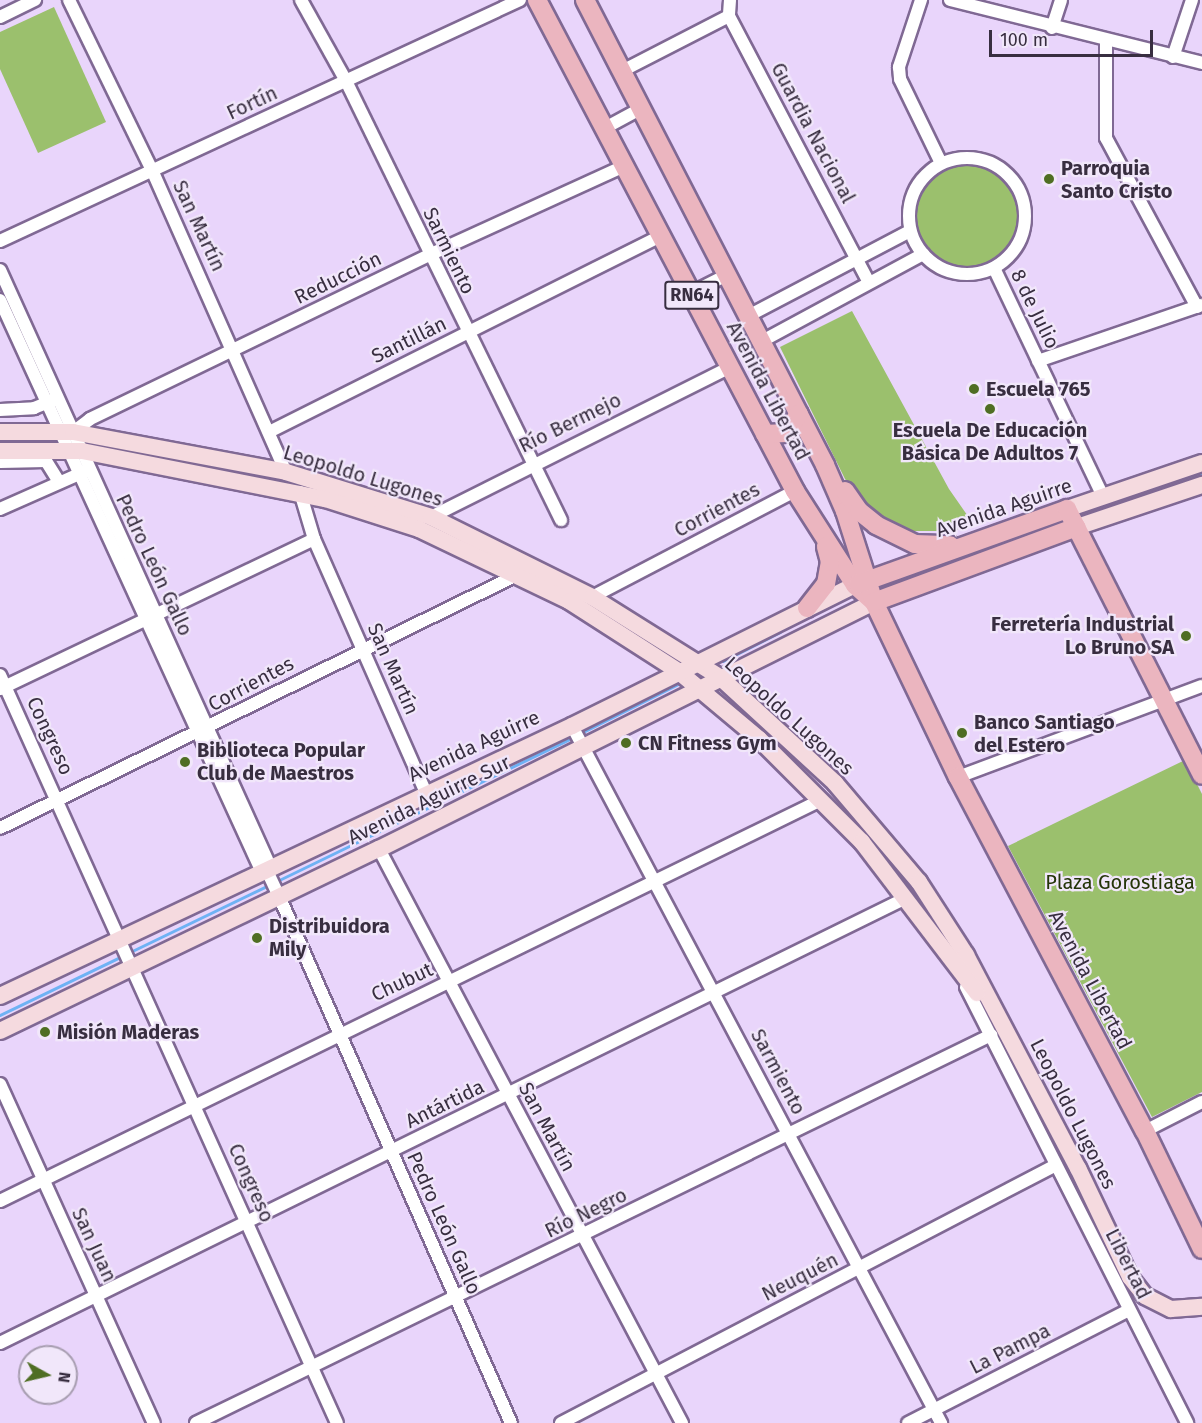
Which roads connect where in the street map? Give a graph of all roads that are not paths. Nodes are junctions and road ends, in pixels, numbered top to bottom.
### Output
1 (35, 0) edge
2 (69, 0) edge
3 (301, 0) edge
4 (520, 0) edge
5 (537, 0) edge
6 (585, 0) edge
7 (730, 0) edge
8 (921, 0) edge
9 (950, 0) edge
10 (1061, 0) edge
11 (1192, 0) edge
12 (729, 16) junction
13 (0, 17) edge
14 (1052, 28) junction
15 (1106, 41) junction
16 (1173, 57) junction
17 (1202, 63) edge
18 (622, 71) junction
19 (346, 81) junction
20 (642, 108) junction
21 (605, 128) junction
22 (941, 163) junction
23 (624, 166) junction
24 (152, 170) junction
25 (910, 231) junction
26 (661, 236) junction
27 (0, 241) edge
28 (923, 254) junction
29 (429, 255) junction
30 (857, 259) junction
31 (994, 268) junction
32 (0, 270) edge
33 (729, 274) junction
34 (870, 283) junction
35 (691, 293) junction
36 (0, 300) edge
37 (1199, 306) edge
38 (750, 315) junction
39 (467, 333) junction
40 (764, 340) junction
41 (234, 350) junction
42 (1038, 361) junction
43 (729, 368) junction
44 (53, 401) junction
45 (0, 410) edge
46 (799, 414) junction
47 (66, 431) junction
48 (271, 431) junction
49 (0, 432) edge
50 (765, 434) junction
51 (0, 450) edge
52 (75, 450) junction
53 (0, 462) edge
54 (535, 462) junction
55 (1202, 463) edge
56 (825, 465) junction
57 (84, 471) junction
58 (286, 472) junction
59 (59, 482) junction
60 (1202, 485) edge
61 (795, 490) junction
62 (300, 492) junction
63 (1103, 497) junction
64 (0, 509) edge
65 (1067, 509) junction
66 (431, 517) junction
67 (561, 520) dead end
68 (1077, 527) junction
69 (821, 531) junction
70 (314, 539) junction
71 (979, 541) junction
72 (519, 574) junction
73 (862, 582) junction
74 (592, 597) junction
75 (874, 603) junction
76 (807, 608) junction
77 (151, 618) junction
78 (363, 649) junction
79 (694, 663) junction
80 (678, 671) junction
81 (722, 678) junction
82 (2, 684) edge
83 (1202, 686) edge
84 (700, 689) junction
85 (1165, 700) junction
86 (203, 731) junction
87 (577, 736) junction
88 (1202, 775) edge
89 (958, 777) junction
90 (426, 793) junction
91 (58, 800) junction
92 (821, 800) junction
93 (0, 828) edge
94 (379, 849) junction
95 (267, 871) junction
96 (653, 879) junction
97 (278, 894) junction
98 (906, 898) junction
99 (123, 942) junction
100 (953, 962) junction
101 (132, 963) junction
102 (446, 982) junction
103 (712, 991) junction
104 (0, 996) edge
105 (0, 1030) edge
106 (339, 1033) junction
107 (991, 1035) junction
108 (1025, 1067) junction
109 (0, 1084) edge
110 (508, 1095) junction
111 (1202, 1102) edge
112 (195, 1105) junction
113 (1145, 1131) junction
114 (790, 1135) junction
115 (392, 1152) junction
116 (1056, 1165) junction
117 (44, 1181) junction
118 (0, 1201) edge
119 (246, 1221) junction
120 (584, 1237) junction
121 (1202, 1249) edge
122 (860, 1268) junction
123 (455, 1295) junction
124 (97, 1296) junction
125 (1202, 1306) edge
126 (1129, 1310) junction
127 (0, 1343) edge
128 (312, 1366) junction
129 (656, 1372) junction
130 (934, 1409) junction
131 (154, 1423) edge
132 (196, 1423) edge
133 (337, 1423) edge
134 (511, 1423) edge
135 (561, 1423) edge
136 (682, 1423) edge
137 (909, 1423) edge
138 (941, 1423) edge
139 (1186, 1423) edge

1 - 13 street
2 - 24 street, San Martín
3 - 19 street, Sarmiento
4 - 19 street, Fortín
5 - 21 main road, Avenida Libertad / RN64
6 - 18 main road, Avenida Libertad / RN64
7 - 12 street
8 - 22 street
9 - 14 street
10 - 14 street
11 - 16 street
12 - 18 street
12 - 30 street, Guardia Nacional
14 - 15 street
15 - 16 street
15 - 37 street
16 - 17 street
18 - 20 main road, Avenida Libertad / RN64
19 - 24 street, Fortín
19 - 29 street, Sarmiento
20 - 21 street
20 - 33 main road, Avenida Libertad / RN64
21 - 23 main road, Avenida Libertad / RN64
22 - 25 street
22 - 31 street, 8 de Julio
23 - 26 main road, Avenida Libertad / RN64
23 - 29 street, Reducción
24 - 27 street, Fortín
24 - 41 street, San Martín
25 - 28 street, 8 de Julio
25 - 30 street
26 - 35 main road, Avenida Libertad / RN64
26 - 39 street, Santillán
28 - 31 street, 8 de Julio
28 - 34 street
29 - 39 street, Sarmiento
29 - 41 street, Reducción
30 - 34 street, Guardia Nacional
30 - 38 street
31 - 42 street, 8 de Julio
32 - 44 street, Pedro León Gallo
33 - 35 street
33 - 38 main road, Avenida Libertad / RN64
34 - 40 street
35 - 43 main road, Avenida Libertad / RN64
36 - 44 street, Pedro León Gallo
37 - 42 street
38 - 40 main road, Avenida Libertad / RN64
39 - 48 street, Santillán
39 - 54 street, Sarmiento
40 - 46 main road, Avenida Libertad / RN64
41 - 47 street, Reducción
41 - 48 street, San Martín
42 - 63 street, 8 de Julio
43 - 50 main road, Avenida Libertad / RN64
43 - 54 street, Río Bermejo
44 - 45 street
44 - 47 street, Pedro León Gallo
46 - 50 main road
46 - 56 main road, Avenida Libertad / RN64
47 - 49 main road, Leopoldo Lugones
47 - 52 street, Pedro León Gallo
47 - 58 main road, Leopoldo Lugones
48 - 58 street, San Martín
50 - 61 main road, Avenida Libertad / RN64
51 - 52 main road, Leopoldo Lugones
52 - 57 street, Pedro León Gallo
52 - 62 main road, Leopoldo Lugones
53 - 59 street
54 - 66 street, Río Bermejo
54 - 67 street, Sarmiento
55 - 63 main road, Avenida Aguirre
56 - 71 main road
56 - 73 main road, Avenida Libertad / RN64
57 - 59 street
57 - 77 street, Pedro León Gallo
58 - 66 main road, Leopoldo Lugones
59 - 64 street
60 - 68 main road
61 - 69 main road, Avenida Libertad / RN64
61 - 74 street, Corrientes
62 - 70 street, San Martín
62 - 72 main road, Leopoldo Lugones
63 - 65 main road, Avenida Aguirre
65 - 68 main road
65 - 71 main road, Avenida Aguirre
66 - 74 main road, Leopoldo Lugones
68 - 75 main road
68 - 85 main road
69 - 73 main road, Avenida Libertad / RN64
69 - 76 main road
70 - 77 street
70 - 78 street, San Martín
71 - 73 main road, Avenida Aguirre
72 - 78 street, Corrientes
72 - 80 main road, Leopoldo Lugones
73 - 75 main road, Avenida Libertad / RN64
73 - 76 main road
74 - 79 main road, Leopoldo Lugones
75 - 81 main road, Avenida Aguirre Sur
75 - 89 main road, Avenida Libertad
76 - 79 main road
77 - 82 street
77 - 86 street, Pedro León Gallo
78 - 86 street, Corrientes
78 - 90 street, San Martín
79 - 80 main road, Avenida Aguirre
79 - 81 main road, Leopoldo Lugones
80 - 84 main road, Leopoldo Lugones
80 - 87 main road, Avenida Aguirre
81 - 84 main road, Avenida Aguirre Sur
81 - 108 main road, Leopoldo Lugones
82 - 91 street, Congreso
83 - 85 street
84 - 87 main road, Avenida Aguirre Sur
84 - 92 main road, Leopoldo Lugones
85 - 88 main road
85 - 89 street
86 - 91 street, Corrientes
86 - 95 street, Pedro León Gallo
87 - 90 main road, Avenida Aguirre
87 - 94 main road, Avenida Aguirre Sur
87 - 96 street, Sarmiento
89 - 113 main road, Avenida Libertad
90 - 95 main road, Avenida Aguirre
91 - 93 street, Corrientes
91 - 99 street, Congreso
92 - 96 street, Chubut
92 - 98 main road, Leopoldo Lugones
94 - 97 main road, Avenida Aguirre Sur
94 - 102 street, San Martín
95 - 97 street, Pedro León Gallo
95 - 99 main road
96 - 102 street, Chubut
96 - 103 street, Sarmiento
97 - 101 main road, Avenida Aguirre Sur
97 - 106 street, Pedro León Gallo
98 - 100 main road, Leopoldo Lugones
98 - 103 street, Antártida
99 - 101 street, Congreso
99 - 104 main road
100 - 107 street, Libertad
100 - 108 main road, Leopoldo Lugones
101 - 105 main road, Avenida Aguirre Sur
101 - 112 street, Congreso
102 - 106 street, Chubut
102 - 110 street, San Martín
103 - 110 street, Antártida
103 - 114 street, Sarmiento
106 - 112 street, Chubut
106 - 115 street, Pedro León Gallo
107 - 114 street, Río Negro
107 - 116 street, Libertad
108 - 125 main road, Leopoldo Lugones
109 - 117 street, San Juan
110 - 115 street, Antártida
110 - 120 street, San Martín
111 - 113 street
112 - 117 street, Chubut
112 - 119 street, Congreso
113 - 121 main road, Avenida Libertad
114 - 120 street, Río Negro
114 - 122 street, Sarmiento
115 - 119 street, Antártida
115 - 123 street, Pedro León Gallo
116 - 122 street, Neuquén
116 - 126 street, Libertad
117 - 118 street, Chubut
117 - 124 street, San Juan
119 - 124 street, Antártida
119 - 128 street, Congreso
120 - 123 street, Río Negro
120 - 129 street, San Martín
122 - 129 street, Neuquén
122 - 130 street, Sarmiento
123 - 128 street, Río Negro
123 - 134 street, Pedro León Gallo
124 - 127 street, Antártida
124 - 131 street, San Juan
126 - 130 street, La Pampa
126 - 139 street, Libertad
128 - 132 street, Río Negro
128 - 133 street, Congreso
129 - 135 street, Neuquén
129 - 136 street, San Martín
130 - 137 street, La Pampa
130 - 138 street, Sarmiento

